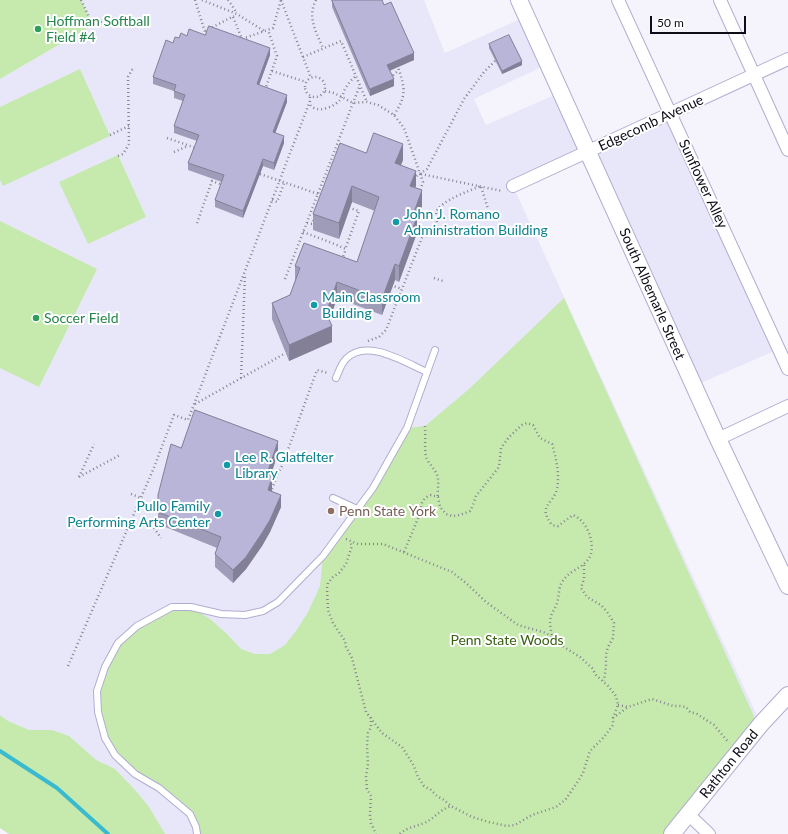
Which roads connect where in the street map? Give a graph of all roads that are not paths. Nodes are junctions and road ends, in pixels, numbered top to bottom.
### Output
1 (520, 0) edge
2 (618, 0) edge
3 (720, 0) edge
4 (788, 59) edge
5 (754, 74) junction
6 (670, 114) junction
7 (788, 150) edge
8 (588, 152) junction
9 (509, 188) road end
10 (435, 350) dead end
11 (788, 369) edge
12 (427, 372) junction
13 (336, 378) dead end
14 (788, 406) edge
15 (718, 439) junction
16 (333, 498) dead end
17 (357, 509) junction
18 (788, 586) edge
19 (788, 695) edge
20 (688, 814) junction
21 (197, 834) edge
22 (672, 834) edge
23 (710, 834) edge

1 - 8 street, South Albemarle Street
2 - 6 street, Sunflower Alley
3 - 5 street
4 - 5 street, Edgecomb Avenue
5 - 6 street, Edgecomb Avenue
5 - 7 street
6 - 8 street, Edgecomb Avenue
6 - 11 street, Sunflower Alley
8 - 9 street, Edgecomb Avenue
8 - 15 street, South Albemarle Street
10 - 12 lane
12 - 13 lane
12 - 17 lane
14 - 15 street
15 - 18 street, South Albemarle Street
16 - 17 lane
17 - 21 lane
19 - 20 street, Rathton Road
20 - 22 street, Rathton Road
20 - 23 street

